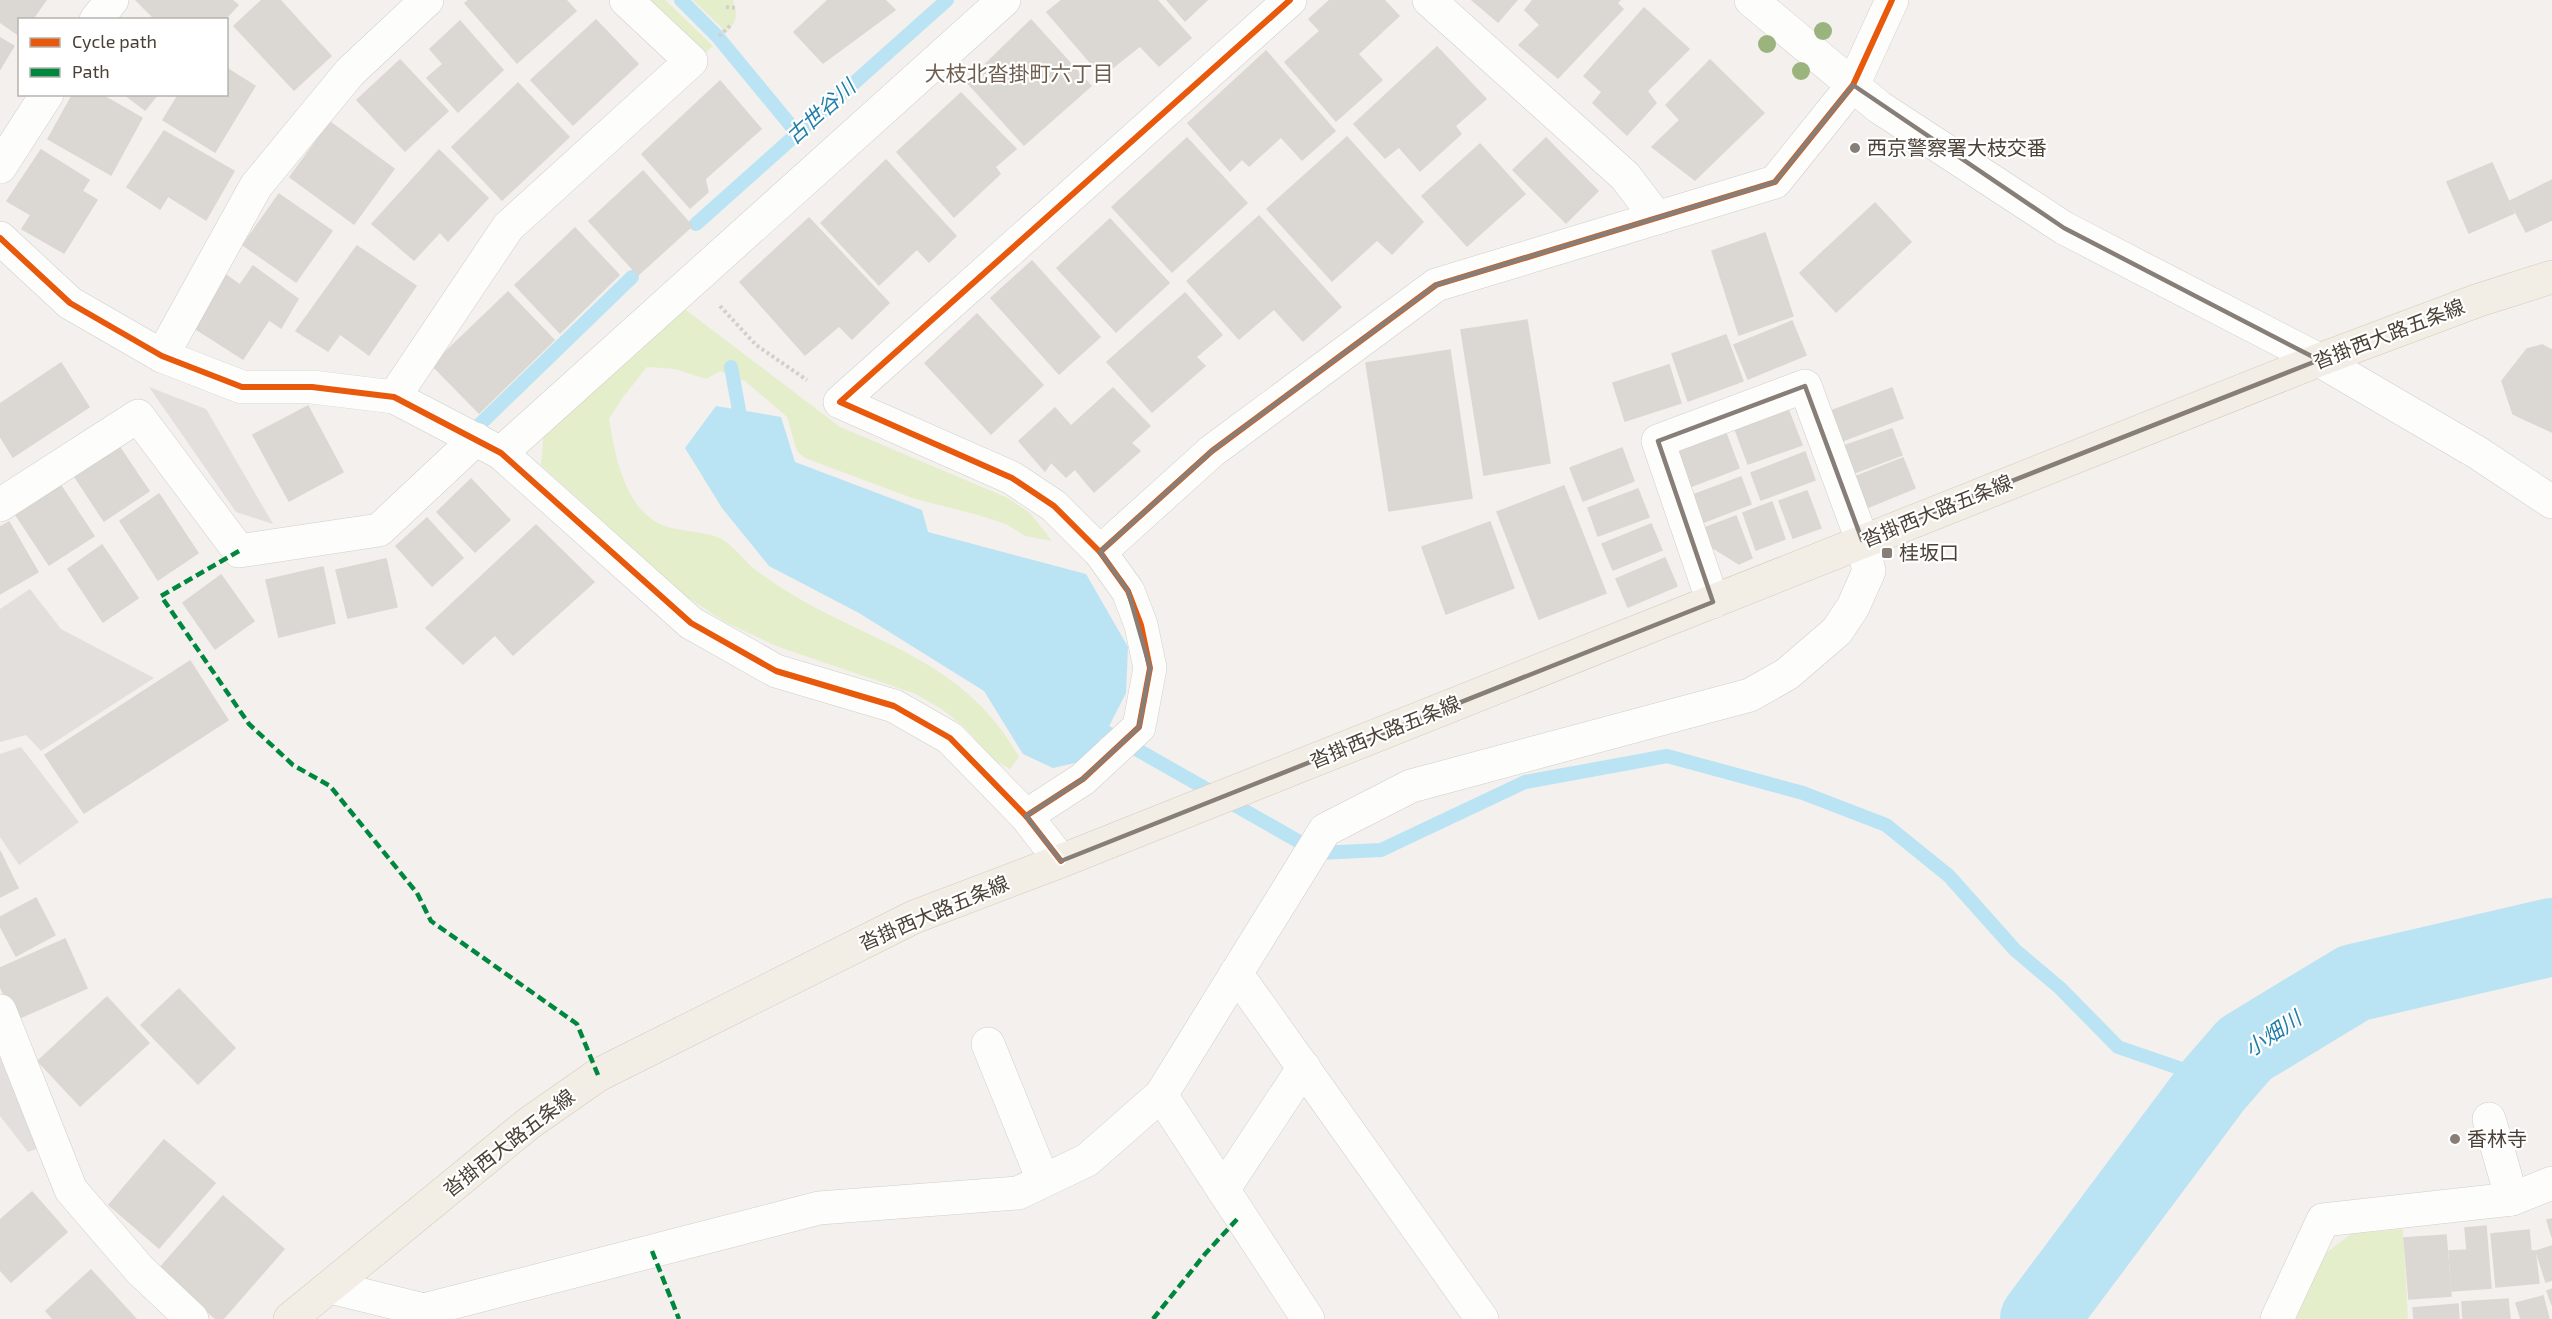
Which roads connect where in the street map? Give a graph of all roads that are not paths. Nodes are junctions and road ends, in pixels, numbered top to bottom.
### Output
1 (112, 0) edge
2 (427, 0) edge
3 (626, 0) edge
4 (1004, 0) edge
5 (1290, 0) edge
6 (1429, 0) edge
7 (1751, 0) edge
8 (1892, 0) edge
9 (98, 18) edge
10 (1853, 85) junction
11 (46, 96) edge
12 (0, 167) edge
13 (1656, 218) junction
14 (0, 238) edge
15 (2552, 277) edge
16 (162, 356) junction
17 (2319, 360) junction
18 (394, 397) junction
19 (488, 446) junction
20 (2552, 502) edge
21 (0, 505) edge
22 (1862, 540) junction
23 (1100, 552) junction
24 (1713, 602) junction
25 (1026, 816) junction
26 (1061, 861) junction
27 (1236, 973) junction
28 (0, 1011) edge
29 (988, 1044) dead end
30 (1304, 1067) junction
31 (1161, 1095) junction
32 (2489, 1119) dead end
33 (1043, 1180) junction
34 (2552, 1183) edge
35 (1223, 1191) junction
36 (2512, 1199) junction
37 (330, 1287) junction
38 (192, 1319) edge
39 (290, 1319) edge
40 (1308, 1319) edge
41 (1482, 1319) edge
42 (2277, 1319) edge

1 - 9 street
2 - 16 street
3 - 18 street
4 - 19 street
5 - 23 street
6 - 13 street
7 - 10 street
8 - 10 street
10 - 13 street
10 - 17 street
11 - 12 street
13 - 23 street
14 - 16 street
15 - 17 main road, 沓掛西大路五条線
16 - 18 street
17 - 20 street
17 - 22 main road, 沓掛西大路五条線
18 - 19 street
19 - 21 street
19 - 25 street
22 - 24 main road, 沓掛西大路五条線
22 - 24 street
22 - 27 street
23 - 25 street
24 - 26 main road, 沓掛西大路五条線
25 - 26 street
26 - 37 main road, 沓掛西大路五条線
27 - 30 street
27 - 31 street
28 - 38 street
29 - 33 street
30 - 35 street
30 - 41 street
31 - 33 street
31 - 35 street
32 - 36 street
33 - 37 street
34 - 36 street
35 - 40 street
36 - 42 street
37 - 39 main road, 沓掛西大路五条線

